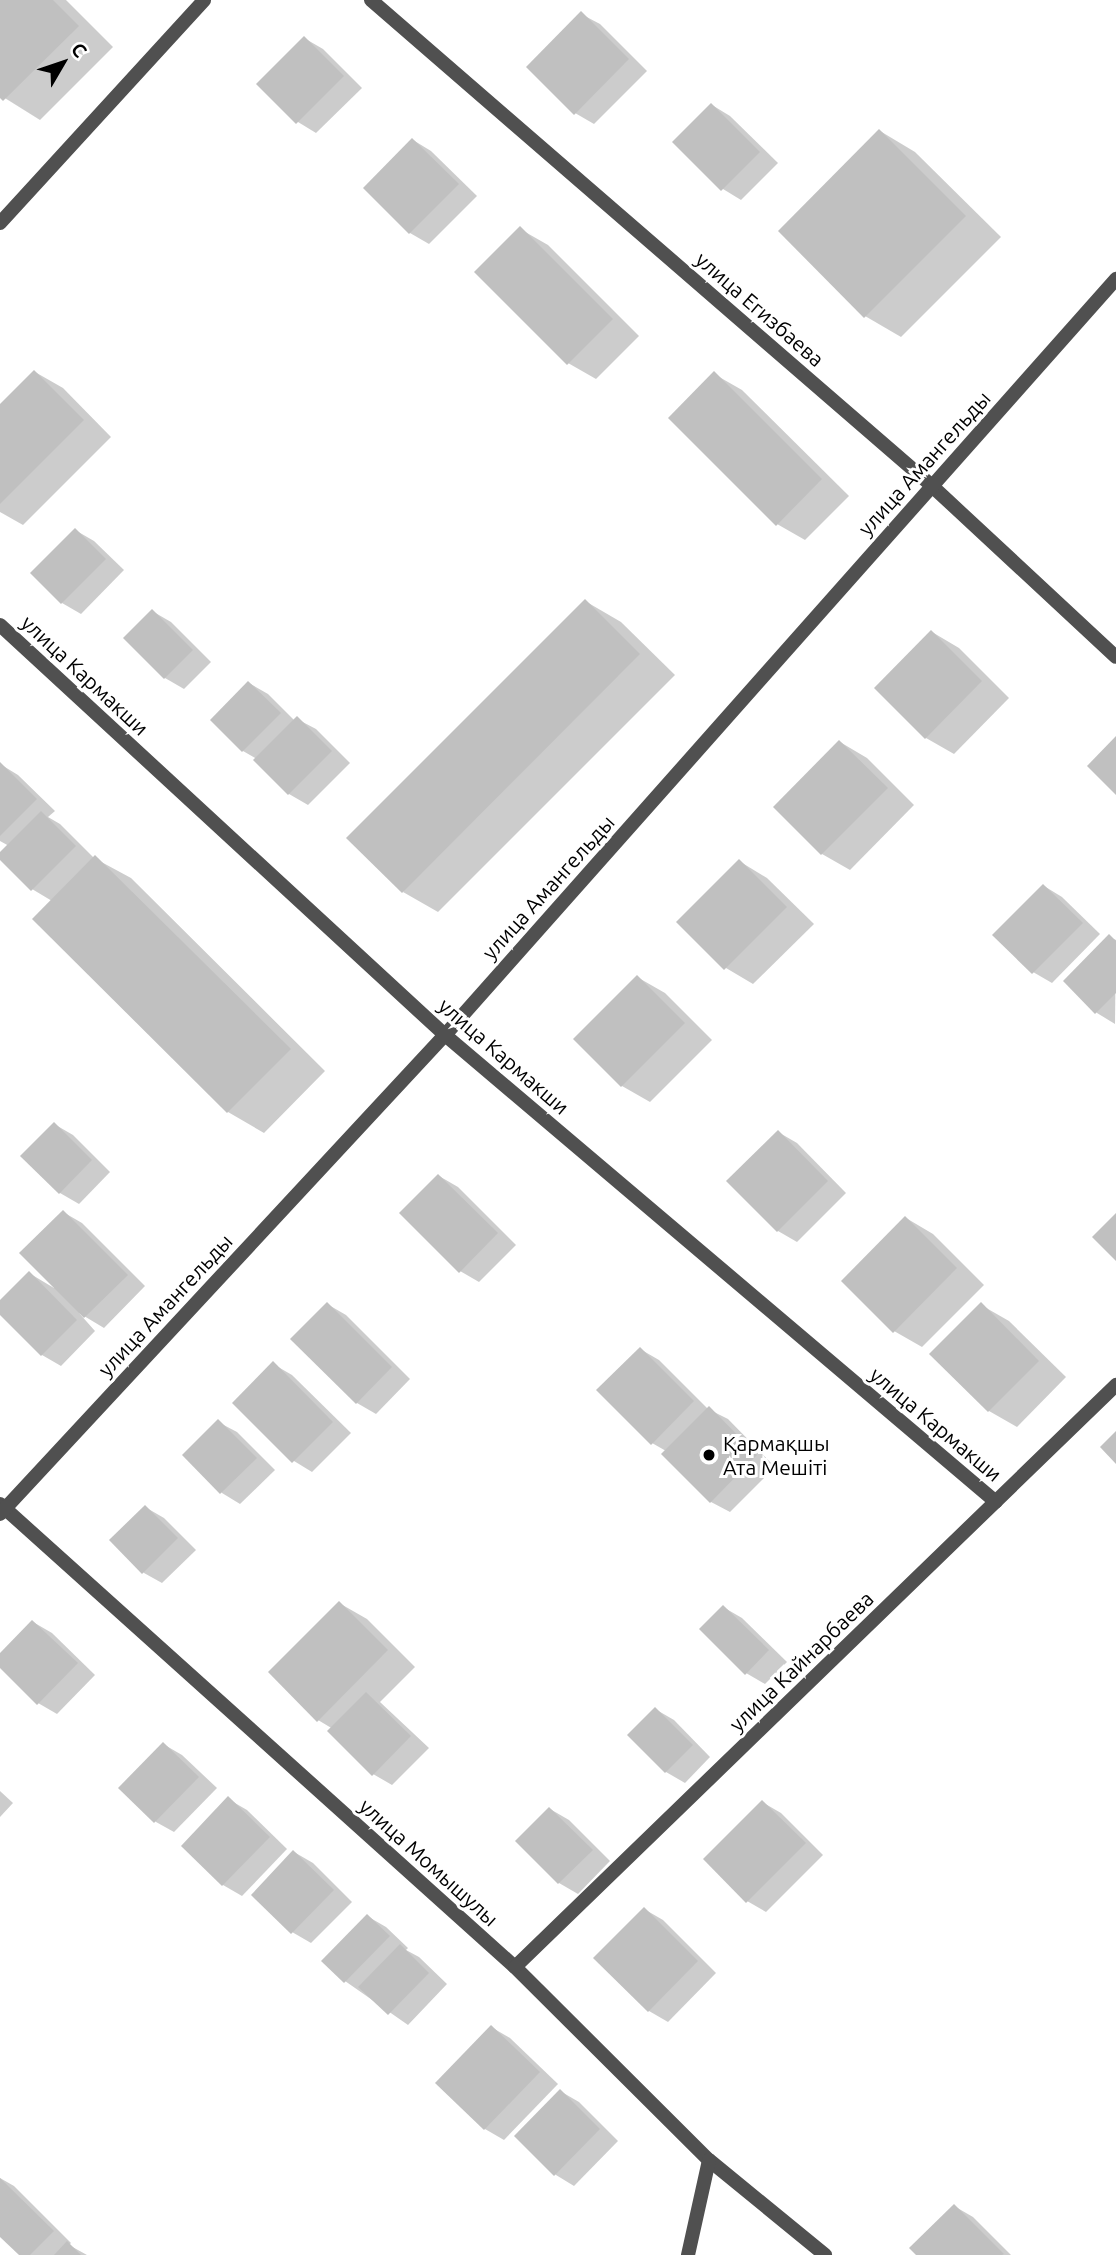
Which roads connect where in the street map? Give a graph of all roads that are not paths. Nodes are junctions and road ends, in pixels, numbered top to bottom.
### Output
1 (204, 0) edge
2 (371, 0) edge
3 (0, 223) edge
4 (1116, 279) edge
5 (932, 486) junction
6 (0, 625) edge
7 (1116, 657) edge
8 (445, 1035) junction
9 (1116, 1385) edge
10 (996, 1502) junction
11 (2, 1509) edge
12 (515, 1967) junction
13 (709, 2160) junction
14 (688, 2255) edge
15 (825, 2255) edge

1 - 3 street
2 - 5 street, улица Егизбаева
4 - 5 street, улица Амангельды
5 - 7 street, улица Егизбаева
5 - 8 street, улица Амангельды
6 - 8 street, улица Кармакши
8 - 10 street, улица Кармакши
8 - 11 street, улица Амангельды
9 - 10 street, улица Кайнарбаева
10 - 12 street, улица Кайнарбаева
11 - 12 street, улица Момышулы
12 - 13 street, улица Момышулы
13 - 14 street
13 - 15 street, улица Момышулы

